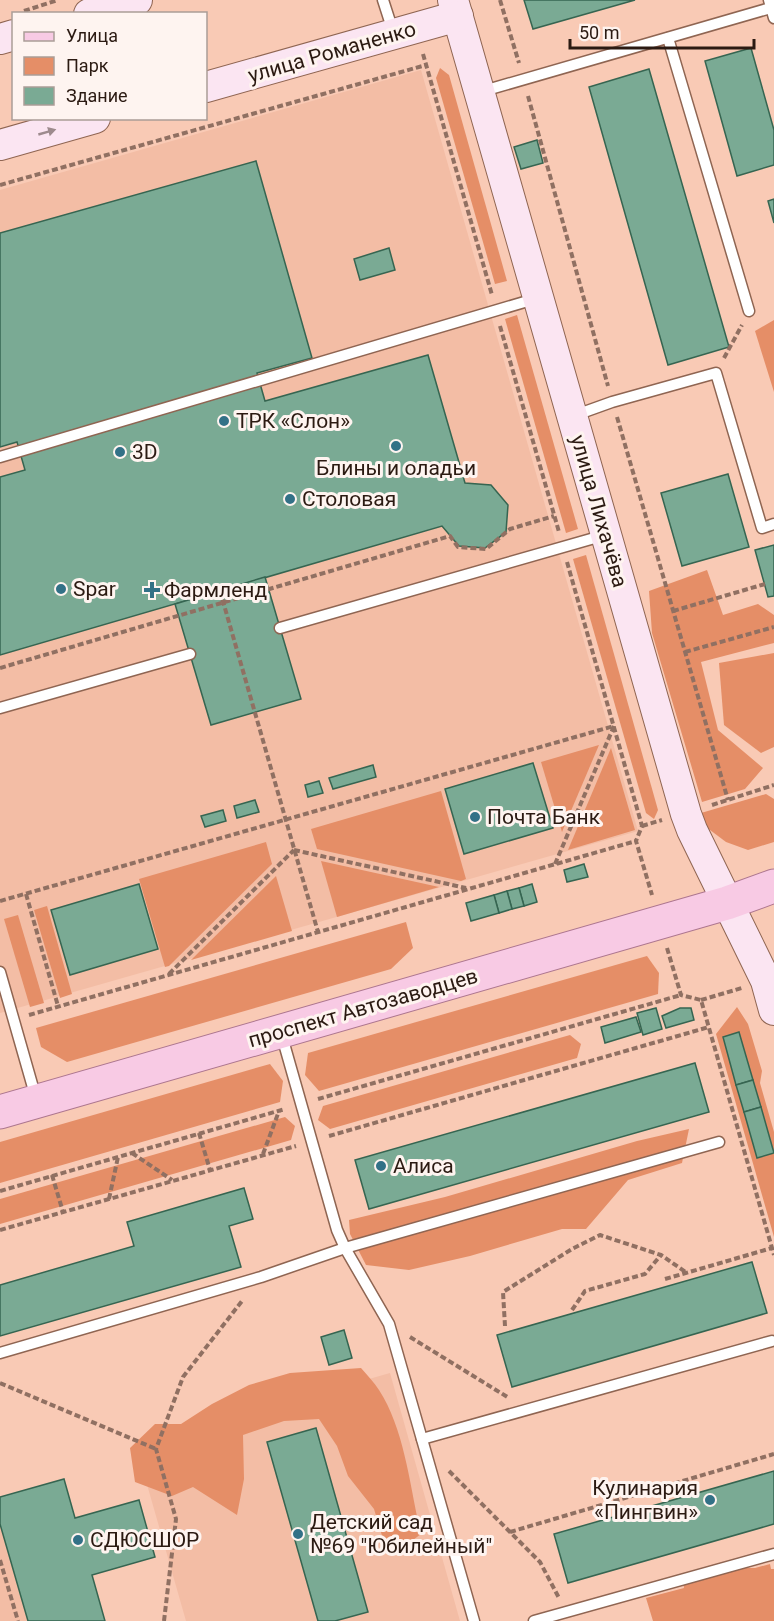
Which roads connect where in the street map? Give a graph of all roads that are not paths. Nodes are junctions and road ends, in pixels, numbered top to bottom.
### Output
1 (136, 0) edge
2 (383, 0) edge
3 (456, 8) edge
4 (772, 8) edge
5 (96, 12) edge
6 (394, 34) junction
7 (668, 38) junction
8 (207, 87) edge
9 (480, 92) junction
10 (88, 120) edge
11 (0, 145) edge
12 (538, 298) junction
13 (749, 311) road end
14 (572, 416) junction
15 (0, 457) edge
16 (774, 524) edge
17 (606, 535) junction
18 (280, 628) dead end
19 (190, 654) dead end
20 (0, 708) edge
21 (774, 886) edge
22 (727, 903) junction
23 (0, 972) edge
24 (774, 1010) edge
25 (280, 1032) junction
26 (37, 1101) junction
27 (0, 1112) edge
28 (719, 1142) dead end
29 (345, 1248) junction
30 (772, 1341) dead end
31 (0, 1353) edge
32 (422, 1442) junction
33 (774, 1554) edge
34 (474, 1621) edge
35 (534, 1621) edge

1 - 5 main road
2 - 6 lane
3 - 6 main road, улица Романенко
3 - 9 main road, улица Лихачёва
4 - 7 lane
6 - 8 main road, улица Романенко
7 - 9 lane
7 - 13 lane
9 - 12 main road, улица Лихачёва
11 -> 10 main road
12 - 14 main road, улица Лихачёва
12 - 15 lane
14 - 16 lane
14 - 17 main road, улица Лихачёва
17 - 18 lane
17 - 22 main road, улица Лихачёва
19 - 20 lane
21 - 22 main road, проспект Автозаводцев
22 - 24 main road, улица Лихачёва
22 - 25 main road, проспект Автозаводцев
23 - 26 lane
25 - 26 main road, проспект Автозаводцев
25 - 29 lane
26 - 27 main road, проспект Автозаводцев
28 - 29 lane
29 - 31 lane
29 - 32 lane
30 - 32 lane
32 - 34 lane
33 - 35 lane

